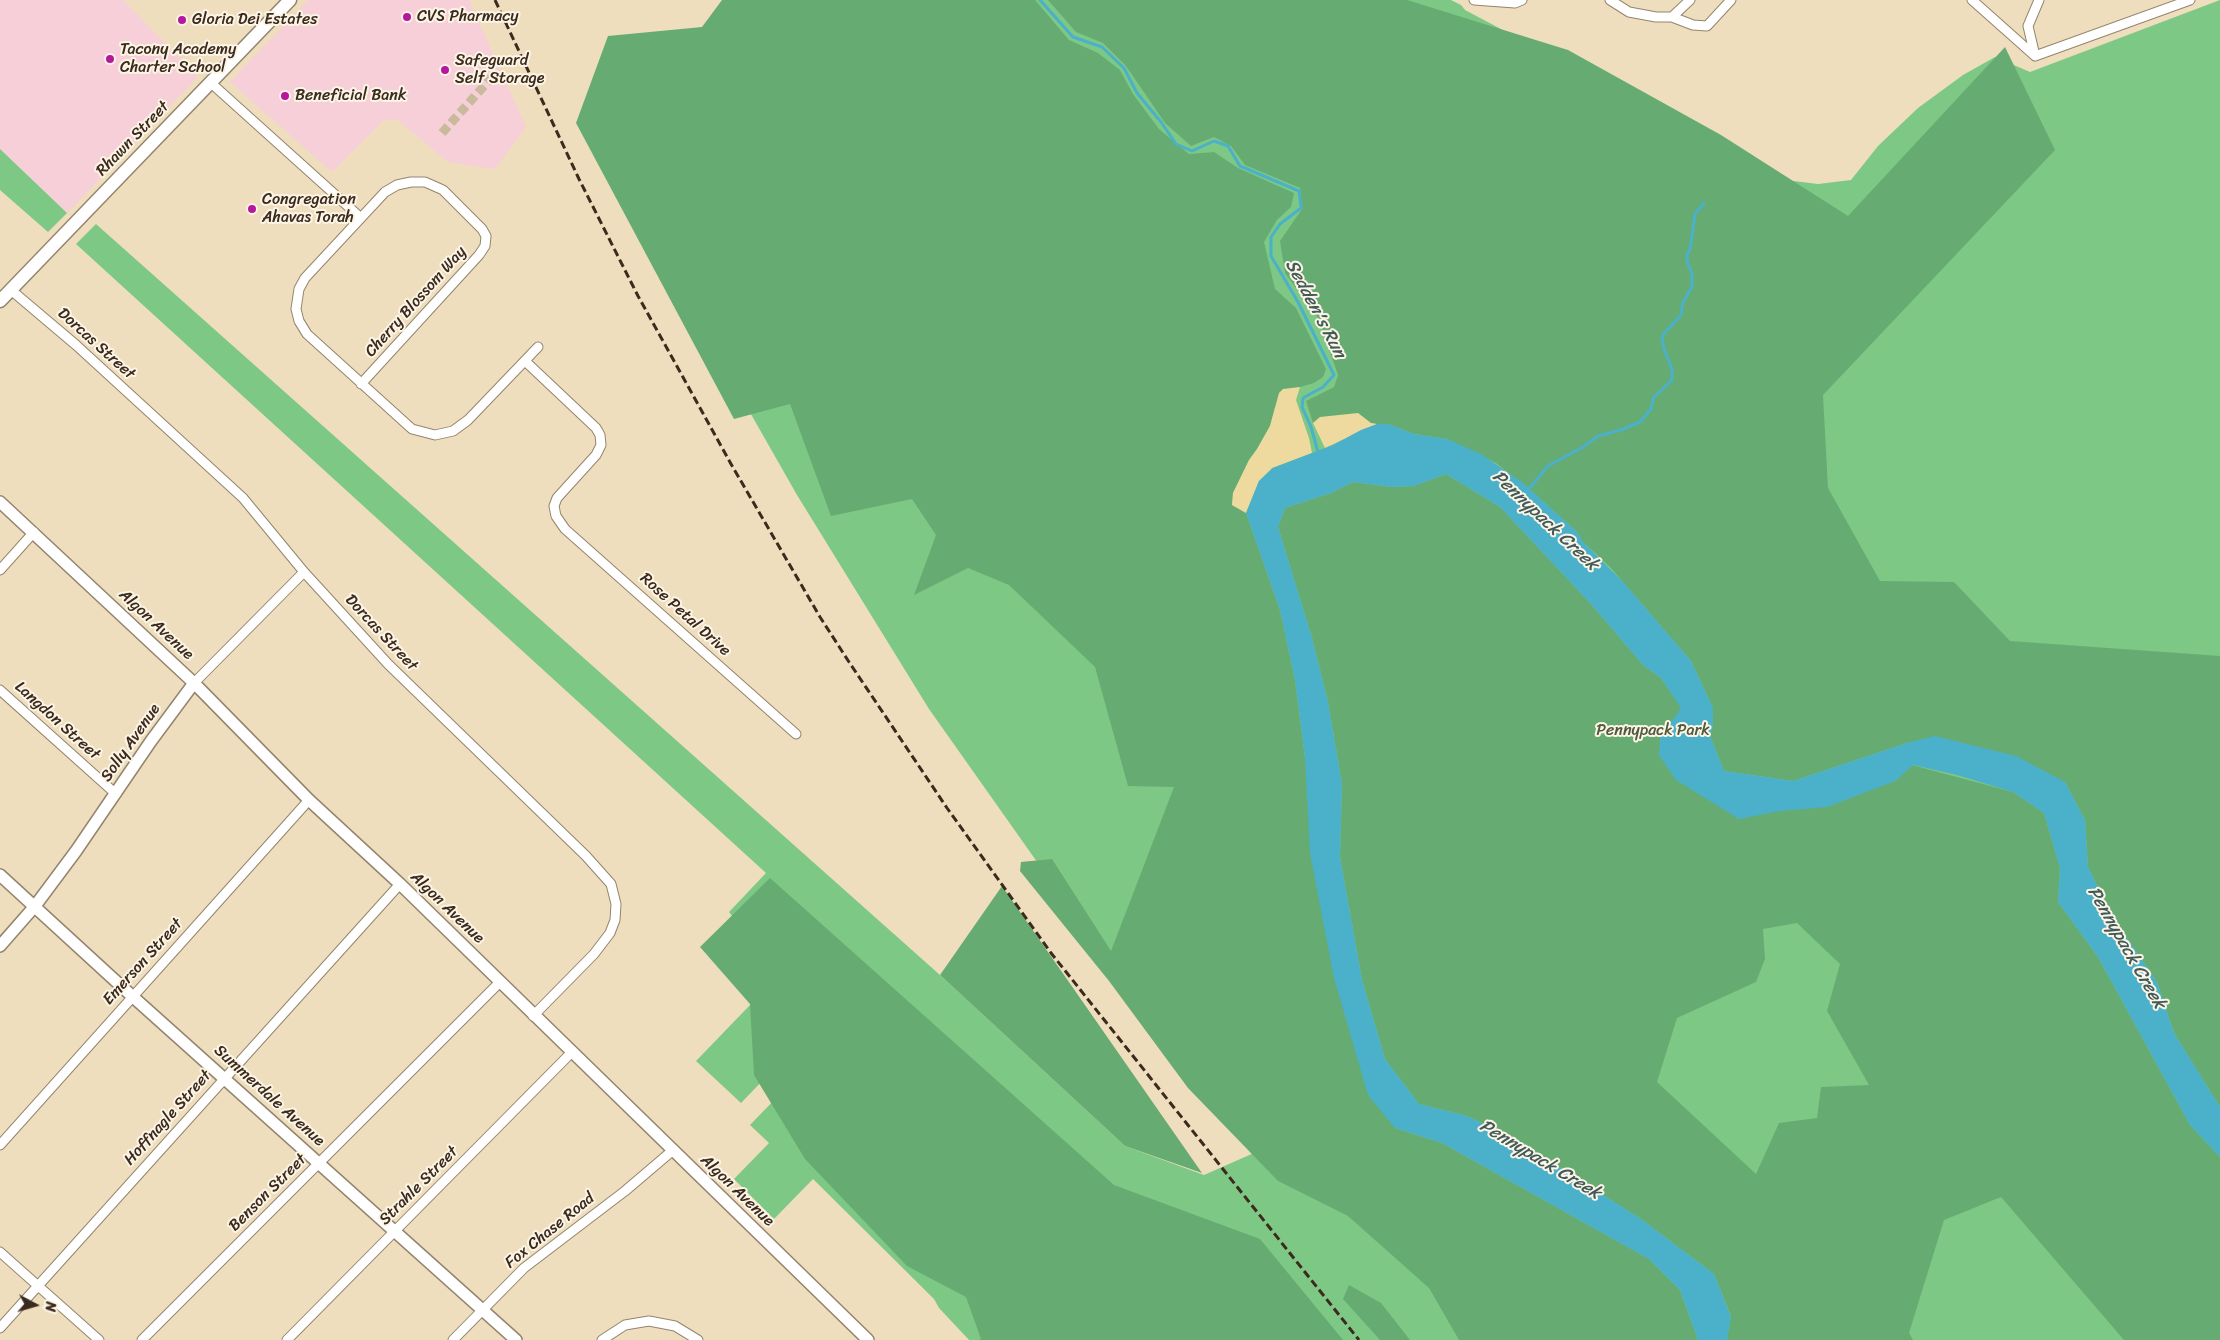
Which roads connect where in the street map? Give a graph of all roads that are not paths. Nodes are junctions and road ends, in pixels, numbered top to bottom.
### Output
1 (290, 0) edge
2 (1522, 0) edge
3 (1610, 0) edge
4 (1690, 0) edge
5 (1731, 0) edge
6 (1972, 0) edge
7 (2040, 0) edge
8 (2190, 0) edge
9 (1476, 1) edge
10 (1672, 17) junction
11 (2035, 56) junction
12 (211, 83) junction
13 (361, 218) junction
14 (11, 290) junction
15 (0, 301) edge
16 (538, 348) dead end
17 (525, 361) junction
18 (362, 384) junction
19 (0, 502) edge
20 (34, 532) junction
21 (0, 570) edge
22 (304, 572) junction
23 (194, 684) junction
24 (0, 690) edge
25 (796, 734) dead end
26 (116, 794) junction
27 (309, 800) junction
28 (0, 875) edge
29 (400, 884) junction
30 (35, 906) junction
31 (0, 946) edge
32 (500, 982) junction
33 (132, 996) junction
34 (533, 1016) junction
35 (572, 1052) junction
36 (225, 1078) junction
37 (0, 1145) edge
38 (672, 1151) junction
39 (319, 1163) junction
40 (396, 1231) junction
41 (0, 1252) edge
42 (38, 1286) junction
43 (483, 1309) junction
44 (0, 1328) edge
45 (99, 1340) edge
46 (142, 1340) edge
47 (287, 1340) edge
48 (453, 1340) edge
49 (516, 1340) edge
50 (602, 1340) edge
51 (698, 1340) edge
52 (868, 1340) edge

1 - 12 main road, Rhawn Street
2 - 9 street
3 - 10 street
4 - 10 street
5 - 10 street
6 - 11 street
7 - 11 street
8 - 11 street
12 - 13 street
12 - 14 main road, Rhawn Street
13 - 18 street
13 - 18 street, Cherry Blossom Way
14 - 15 main road, Rhawn Street
14 - 22 street, Dorcas Street
16 - 17 street
17 - 18 street
17 - 25 street, Rose Petal Drive
19 - 20 street, Algon Avenue
20 - 21 street
20 - 23 street, Algon Avenue
22 - 23 street, Solly Avenue
22 - 34 street, Dorcas Street
23 - 26 street, Solly Avenue
23 - 27 street, Algon Avenue
24 - 26 street, Langdon Street
26 - 30 street, Solly Avenue
27 - 29 street, Algon Avenue
27 - 33 street, Emerson Street
28 - 30 street, Summerdale Avenue
29 - 32 street, Algon Avenue
29 - 36 street, Hoffnagle Street
30 - 31 street, Solly Avenue
30 - 33 street, Summerdale Avenue
32 - 34 street, Algon Avenue
32 - 39 street, Benson Street
33 - 36 street, Summerdale Avenue
33 - 37 street, Emerson Street
34 - 35 street, Algon Avenue
35 - 38 street, Algon Avenue
35 - 40 street, Strahle Street
36 - 39 street, Summerdale Avenue
36 - 42 street, Hoffnagle Street
38 - 43 street, Fox Chase Road
38 - 52 street, Algon Avenue
39 - 40 street, Summerdale Avenue
39 - 46 street, Benson Street
40 - 43 street, Summerdale Avenue
40 - 47 street, Strahle Street
41 - 42 street
42 - 44 street, Hoffnagle Street
42 - 45 street
43 - 48 street, Fox Chase Road
43 - 49 street, Summerdale Avenue
50 - 51 street

